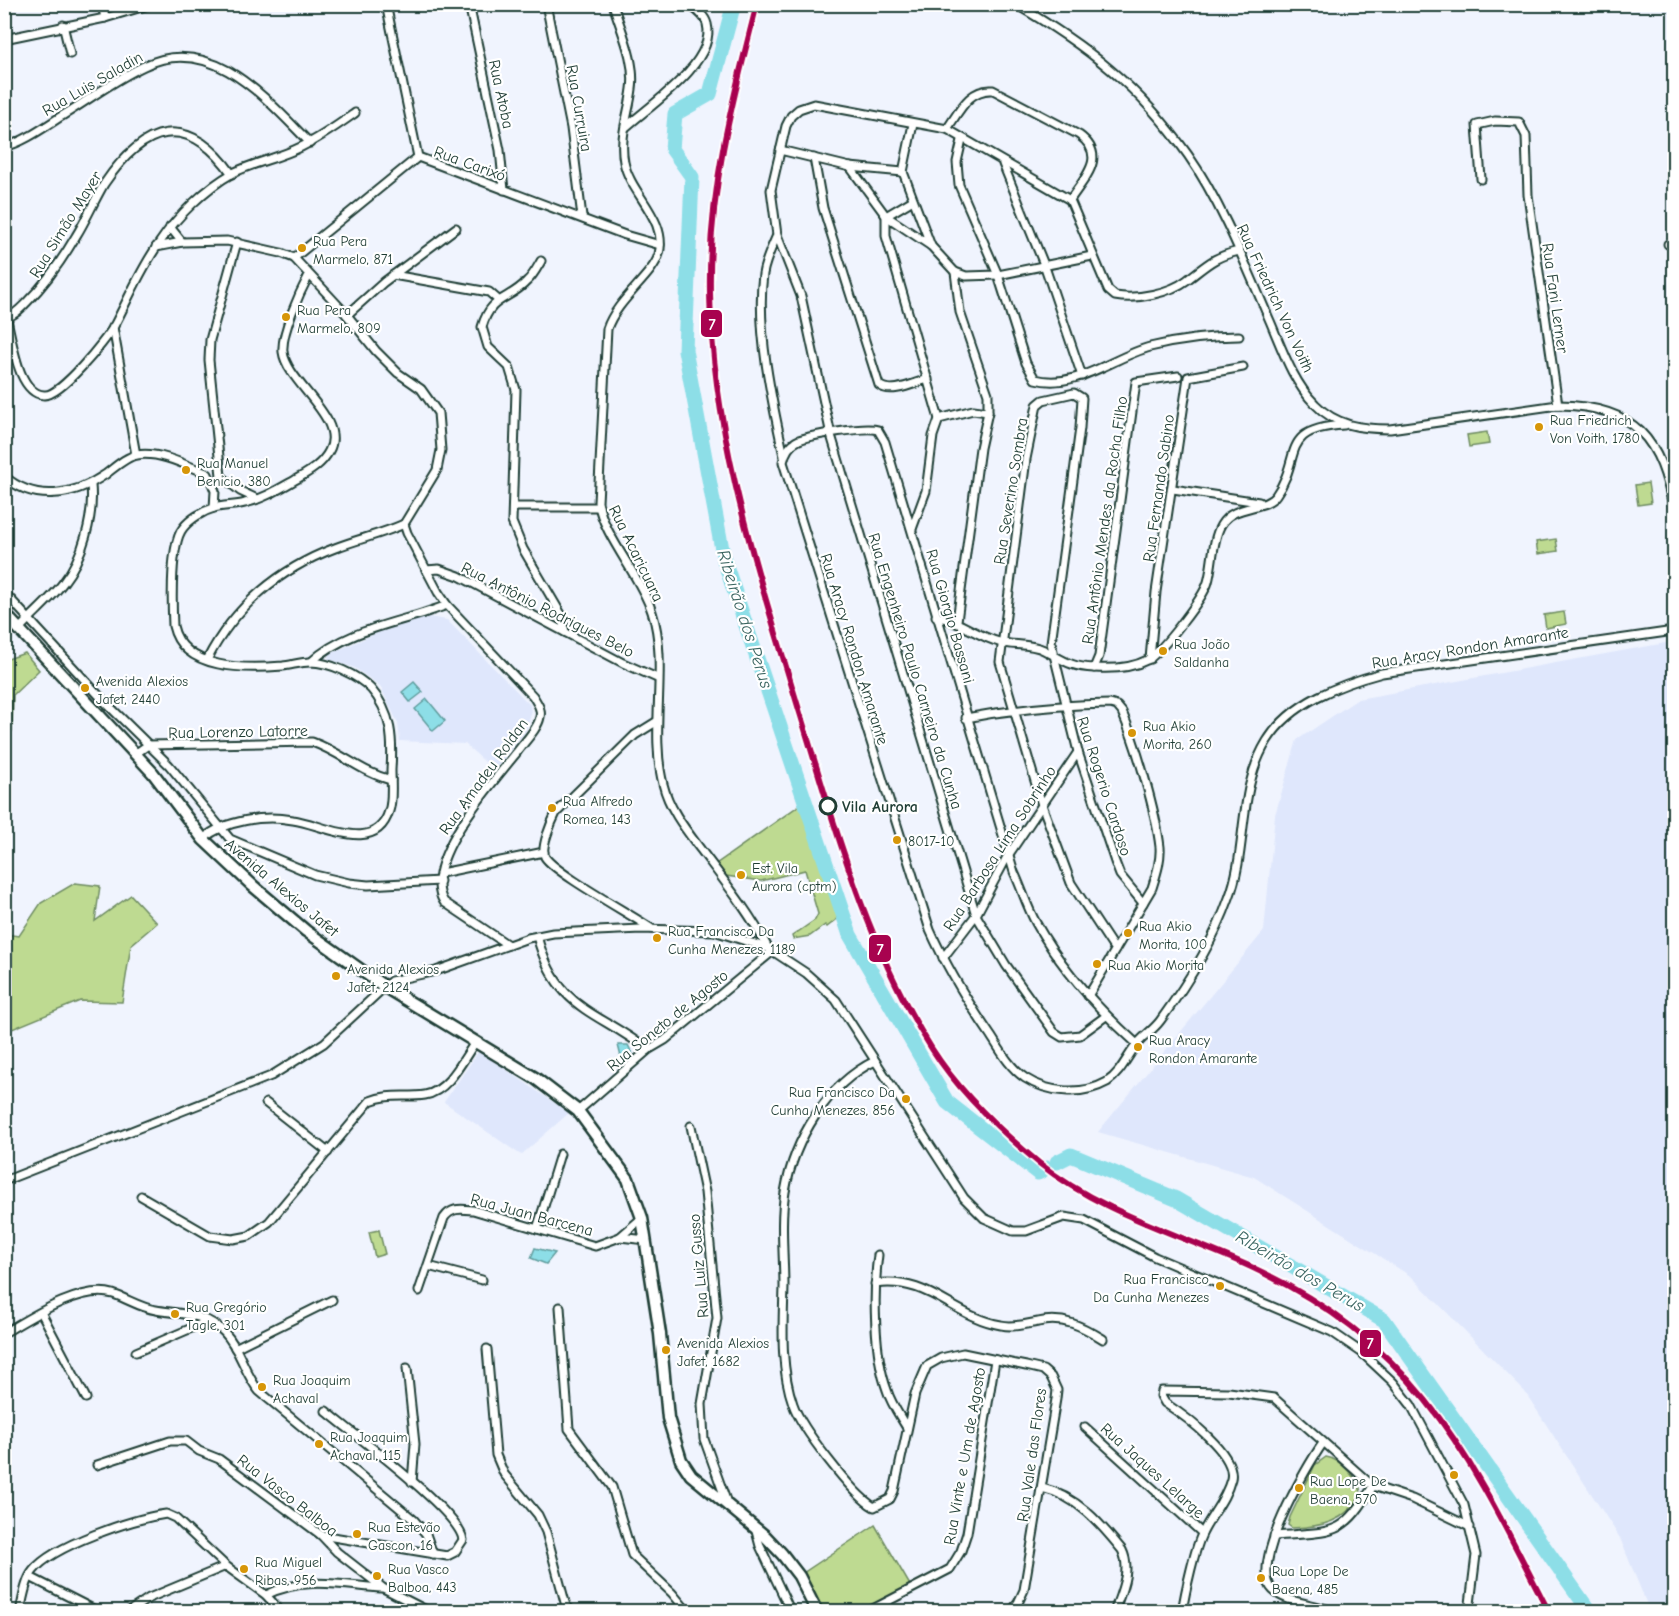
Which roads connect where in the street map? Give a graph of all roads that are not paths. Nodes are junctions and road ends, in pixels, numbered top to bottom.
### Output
1 (102, 4) edge
2 (152, 4) edge
3 (386, 4) edge
4 (469, 4) edge
5 (546, 4) edge
6 (613, 4) edge
7 (688, 4) edge
8 (1015, 4) edge
9 (105, 18) junction
10 (63, 26) junction
11 (4, 39) edge
12 (70, 54) dead end
13 (356, 113) dead end
14 (913, 124) junction
15 (625, 128) junction
16 (947, 129) junction
17 (962, 140) junction
18 (310, 143) junction
19 (4, 147) edge
20 (780, 150) junction
21 (418, 158) junction
22 (814, 158) junction
23 (1003, 164) junction
24 (850, 167) junction
25 (903, 172) junction
26 (232, 174) junction
27 (1481, 179) dead end
28 (504, 190) junction
29 (913, 200) junction
30 (1070, 200) junction
31 (886, 216) junction
32 (582, 217) junction
33 (170, 227) junction
34 (456, 228) dead end
35 (777, 235) junction
36 (182, 242) junction
37 (237, 242) junction
38 (660, 245) junction
39 (931, 246) junction
40 (156, 247) junction
41 (1239, 251) junction
42 (1092, 256) junction
43 (294, 258) junction
44 (541, 261) dead end
45 (1045, 267) junction
46 (955, 272) junction
47 (309, 275) junction
48 (393, 275) junction
49 (998, 275) junction
50 (497, 299) junction
51 (4, 309) edge
52 (348, 315) junction
53 (6, 317) edge
54 (113, 327) junction
55 (1239, 336) dead end
56 (1243, 367) dead end
57 (1082, 376) junction
58 (1178, 376) dead end
59 (928, 379) junction
60 (1558, 405) junction
61 (987, 412) junction
62 (939, 419) junction
63 (1346, 424) junction
64 (831, 435) junction
65 (136, 454) junction
66 (784, 456) junction
67 (208, 474) junction
68 (4, 476) edge
69 (221, 476) junction
70 (91, 485) junction
71 (1173, 489) junction
72 (257, 499) junction
73 (1265, 503) junction
74 (513, 507) junction
75 (599, 507) junction
76 (214, 508) junction
77 (1674, 512) edge
78 (404, 524) junction
79 (912, 529) junction
80 (426, 570) junction
81 (4, 592) edge
82 (447, 605) junction
83 (4, 613) edge
84 (936, 616) junction
85 (30, 617) junction
86 (957, 621) junction
87 (20, 628) junction
88 (1674, 631) edge
89 (565, 632) junction
90 (1001, 642) junction
91 (1053, 657) junction
92 (1150, 659) junction
93 (207, 660) junction
94 (311, 662) junction
95 (1094, 668) junction
96 (657, 678) junction
97 (1065, 705) junction
98 (1014, 709) junction
99 (966, 718) junction
100 (656, 722) junction
101 (148, 745) junction
102 (1078, 752) junction
103 (135, 754) junction
104 (391, 780) junction
105 (1042, 805) junction
106 (220, 826) junction
107 (202, 838) junction
108 (544, 852) junction
109 (1007, 857) junction
110 (441, 877) junction
111 (1143, 903) junction
112 (976, 915) junction
113 (653, 929) junction
114 (537, 936) junction
115 (508, 945) junction
116 (771, 949) junction
117 (1115, 950) junction
118 (943, 958) junction
119 (385, 987) junction
120 (1088, 996) junction
121 (1106, 1016) junction
122 (476, 1041) junction
123 (1137, 1044) junction
124 (648, 1050) junction
125 (875, 1061) junction
126 (266, 1102) dead end
127 (578, 1111) junction
128 (691, 1126) dead end
129 (328, 1152) junction
130 (560, 1154) dead end
131 (4, 1181) edge
132 (141, 1196) dead end
133 (642, 1218) junction
134 (537, 1229) junction
135 (620, 1237) junction
136 (646, 1240) junction
137 (878, 1255) dead end
138 (428, 1266) junction
139 (483, 1281) dead end
140 (875, 1284) junction
141 (419, 1291) dead end
142 (332, 1300) dead end
143 (560, 1307) dead end
144 (42, 1314) junction
145 (208, 1321) junction
146 (4, 1333) edge
147 (1103, 1339) dead end
148 (235, 1348) junction
149 (487, 1349) dead end
150 (136, 1352) dead end
151 (995, 1360) junction
152 (407, 1368) dead end
153 (86, 1398) dead end
154 (326, 1411) dead end
155 (1085, 1427) dead end
156 (907, 1428) junction
157 (1323, 1443) junction
158 (97, 1465) dead end
159 (412, 1482) junction
160 (1373, 1486) junction
161 (1042, 1488) junction
162 (728, 1507) junction
163 (1470, 1527) junction
164 (756, 1531) junction
165 (1202, 1533) junction
166 (321, 1535) junction
167 (1274, 1536) junction
168 (433, 1554) junction
169 (226, 1566) junction
170 (30, 1577) junction
171 (383, 1588) junction
172 (266, 1595) junction
173 (563, 1609) edge
174 (20, 1611) edge
175 (99, 1611) edge
176 (128, 1611) edge
177 (281, 1611) edge
178 (430, 1611) edge
179 (573, 1611) edge
180 (688, 1611) edge
181 (791, 1611) edge
182 (817, 1611) edge
183 (867, 1611) edge
184 (1011, 1611) edge
185 (1114, 1611) edge
186 (1182, 1611) edge
187 (1334, 1611) edge
188 (1470, 1611) edge

1 - 9 street
2 - 9 street
3 - 21 street, Rua Carixó
4 - 28 street, Rua Atoba
5 - 32 street, Rua Curruira
6 - 15 street
7 - 15 street
8 - 41 street, Rua Friedrich Von Voith
9 - 10 street
10 - 11 street
10 - 12 street
13 - 18 street
14 - 16 street
14 - 20 street
14 - 25 street
15 - 38 street
16 - 17 street
16 - 30 street
17 - 23 street
17 - 49 street
18 - 19 street, Rua Luis Saladin
18 - 26 street
20 - 22 street
20 - 35 street
21 - 28 street, Rua Carixó
21 - 43 street
22 - 24 street
22 - 59 street
23 - 30 street
23 - 45 street
24 - 25 street
24 - 31 street
25 - 29 street
26 - 33 street
26 - 53 street, Rua Simão Mayer
27 - 60 street, Rua Fani Lerner
28 - 32 street, Rua Carixó
29 - 31 street
29 - 39 street
30 - 42 street
31 - 39 street
31 - 59 street
32 - 38 street, Rua Carixó
33 - 36 street
33 - 40 street
34 - 48 street
35 - 64 street, Rua Engenheiro Paulo Carneiro da Cunha
35 - 66 street, Rua Aracy Rondon Amarante
36 - 37 street
36 - 40 street
37 - 43 street
37 - 69 street
38 - 75 street, Rua Acaricuara
39 - 46 street
40 - 54 street
41 - 42 street
41 - 63 street, Rua Friedrich Von Voith
42 - 45 street
43 - 47 street
44 - 50 street
45 - 49 street
45 - 57 street
46 - 49 street
46 - 61 street
47 - 52 street
47 - 72 street
48 - 50 street
48 - 52 street
49 - 57 street
50 - 74 street
51 - 53 street
52 - 78 street
53 - 54 street
54 - 65 street
55 - 57 street
56 - 71 street, Rua Fernando Sabino
58 - 95 street, Rua Antônio Mendes da Rocha Filho
59 - 62 street
60 - 63 street, Rua Friedrich Von Voith
60 - 77 street, Rua Friedrich Von Voith
61 - 62 street
61 - 86 street
62 - 79 street
63 - 73 street
64 - 66 street
64 - 79 street, Rua Giorgio Bassani
64 - 112 street, Rua Engenheiro Paulo Carneiro da Cunha
65 - 67 street
65 - 70 street
66 - 118 street, Rua Aracy Rondon Amarante
67 - 69 street
67 - 76 street
68 - 70 street
69 - 72 street
70 - 85 street
71 - 73 street
71 - 92 street, Rua Fernando Sabino
72 - 76 street
73 - 92 street
74 - 75 street
74 - 89 street
75 - 96 street, Rua Acaricuara
76 - 93 street
78 - 80 street, Rua Amadeu Roldan
78 - 93 street
79 - 84 street, Rua Giorgio Bassani
80 - 82 street, Rua Amadeu Roldan
80 - 89 street, Rua Antônio Rodrigues Belo
81 - 85 street, Avenida Alexios Jafet
82 - 94 street
82 - 110 street, Rua Amadeu Roldan
83 - 87 main road, Avenida Alexios Jafet
84 - 86 street
84 - 99 street, Rua Giorgio Bassani
85 - 87 street
85 - 101 street, Avenida Alexios Jafet
86 - 90 street
87 - 103 main road, Avenida Alexios Jafet
88 - 123 street, Rua Aracy Rondon Amarante
89 - 96 street, Rua Antônio Rodrigues Belo
90 - 91 street
90 - 91 street, Rua Severino Sombra
90 - 98 street, Rua Severino Sombra
91 - 95 street
91 - 97 street, Rua Rogerio Cardoso
92 - 95 street
93 - 94 street
94 - 104 street
96 - 100 street, Rua Acaricuara
97 - 98 street
97 - 102 street, Rua Rogerio Cardoso
97 - 111 street
98 - 99 street
98 - 105 street, Rua Severino Sombra
99 - 109 street, Rua Giorgio Bassani
100 - 108 street
100 - 116 street, Rua Acaricuara
101 - 103 street
101 - 104 street, Rua Lorenzo Latorre
101 - 106 street, Avenida Alexios Jafet
102 - 105 street, Rua Barbosa Lima Sobrinho
102 - 111 street, Rua Rogerio Cardoso
103 - 107 main road, Avenida Alexios Jafet
104 - 106 street
105 - 109 street, Rua Barbosa Lima Sobrinho
105 - 117 street, Rua Severino Sombra
106 - 107 street, Avenida Alexios Jafet
106 - 110 street
107 - 119 main road, Avenida Alexios Jafet
108 - 110 street
108 - 113 street
109 - 112 street, Rua Barbosa Lima Sobrinho
109 - 120 street, Rua Giorgio Bassani
110 - 115 street
111 - 117 street
112 - 118 street, Rua Barbosa Lima Sobrinho
112 - 121 street, Rua Engenheiro Paulo Carneiro da Cunha
113 - 114 street
113 - 116 street
114 - 115 street
114 - 124 street
115 - 119 street
116 - 124 street, Rua Soneto de Agosto
116 - 125 street
117 - 120 street
118 - 123 street, Rua Aracy Rondon Amarante
119 - 122 main road, Avenida Alexios Jafet
119 - 131 street
120 - 121 street, Rua Giorgio Bassani
121 - 123 street
122 - 127 main road, Avenida Alexios Jafet
122 - 129 street
124 - 127 street, Rua Soneto de Agosto
125 - 156 street, Rua Vale das Flores
125 - 163 street
126 - 129 street
127 - 133 main road, Avenida Alexios Jafet
128 - 162 street, Rua Luiz Gusso
129 - 132 street
130 - 134 street
133 - 135 street, Rua Juan Barcena
133 - 136 main road, Avenida Alexios Jafet
134 - 135 street, Rua Juan Barcena
134 - 138 street, Rua Juan Barcena
135 - 136 street, Rua Juan Barcena
136 - 162 main road, Avenida Alexios Jafet
137 - 140 street
138 - 139 street
138 - 141 street, Rua Juan Barcena
140 - 147 street
140 - 156 street
142 - 148 street
143 - 180 street
144 - 145 street
144 - 146 street
144 - 153 street
145 - 148 street
145 - 150 street
148 - 168 street
149 - 173 street
151 - 156 street, Rua Vale das Flores
151 - 161 street, Rua Vale das Flores
151 - 183 street, Rua Vinte e Um de Agosto
152 - 159 street
154 - 159 street
155 - 165 street, Rua Jaques Lelarge
157 - 160 street
157 - 165 street
157 - 167 street
158 - 166 street, Rua Vasco Balboa
159 - 168 street
160 - 163 street
160 - 167 street
161 - 184 street, Rua Vale das Flores
161 - 185 street
162 - 164 main road, Avenida Alexios Jafet
163 - 188 street
164 - 181 street, Avenida Alexios Jafet
164 - 182 main road, Avenida Alexios Jafet
165 - 186 street
166 - 168 street
166 - 171 street, Rua Vasco Balboa
167 - 187 street
169 - 170 street
169 - 172 street
169 - 176 street
170 - 174 street
170 - 175 street
171 - 172 street
171 - 178 street, Rua Vasco Balboa
172 - 177 street
173 - 179 street

